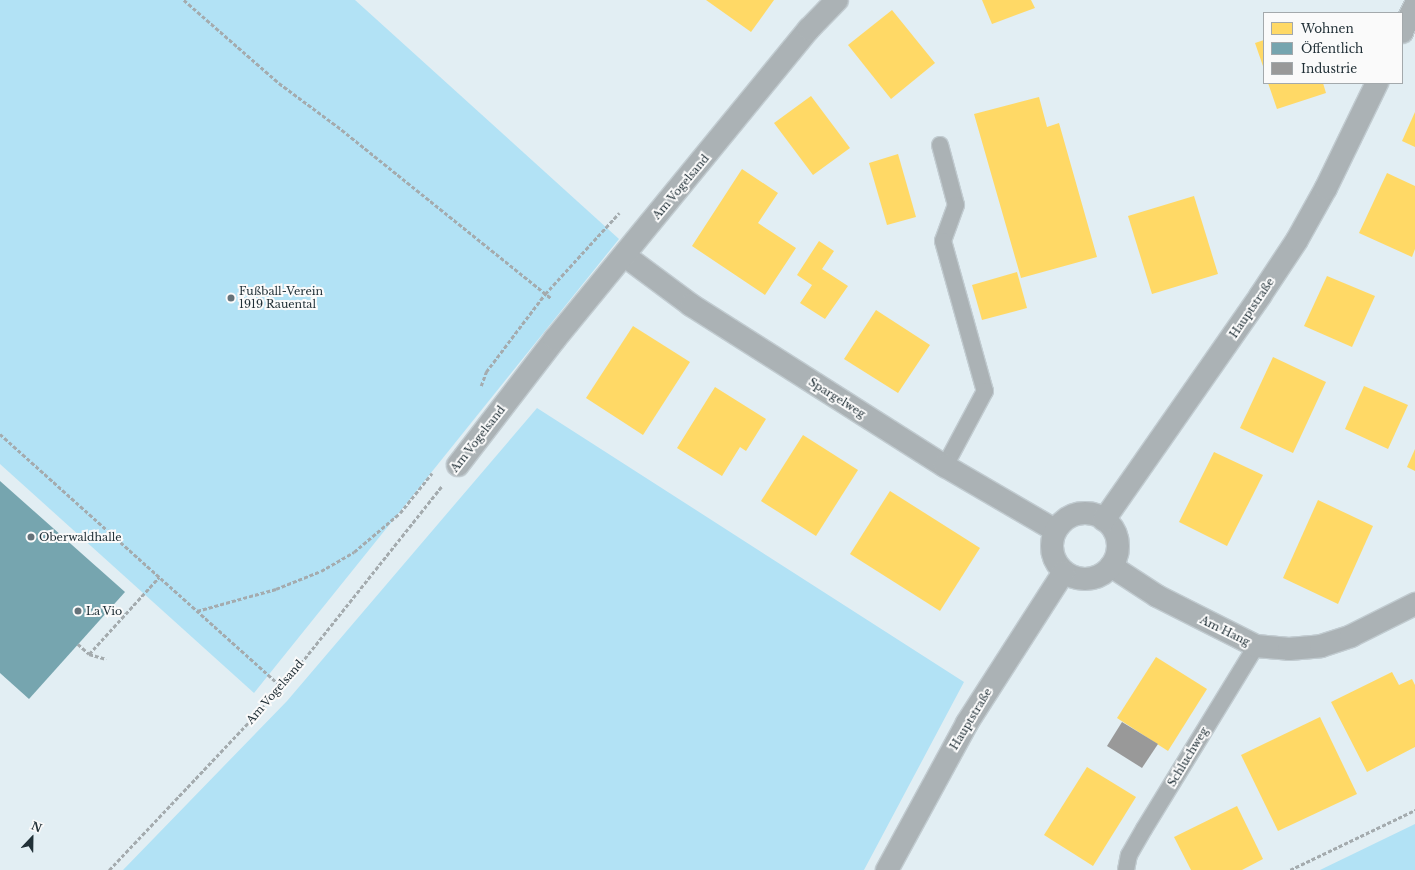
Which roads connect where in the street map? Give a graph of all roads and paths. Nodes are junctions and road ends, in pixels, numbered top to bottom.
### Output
1 (184, 0) edge
2 (837, 0) edge
3 (1415, 5) edge
4 (1403, 30) edge
5 (1377, 84) edge
6 (940, 145) dead end
7 (620, 212) dead end
8 (625, 256) junction
9 (545, 294) junction
10 (574, 316) junction
11 (478, 392) dead end
12 (0, 434) edge
13 (458, 465) joint
14 (944, 466) junction
15 (434, 470) dead end
16 (1104, 520) junction
17 (1055, 530) junction
18 (1111, 566) junction
19 (1064, 572) junction
20 (159, 577) junction
21 (1415, 604) edge
22 (198, 611) junction
23 (78, 644) dead end
24 (1256, 646) junction
25 (89, 654) junction
26 (106, 659) dead end
27 (282, 687) junction
28 (1415, 810) edge
29 (109, 870) edge
30 (887, 870) edge
31 (1126, 870) edge
32 (1290, 870) edge

1 - 9 path
2 - 8 street, Am Vogelsand
3 - 4 street
5 - 16 street, Hauptstraße
6 - 14 lane
7 - 9 path
8 - 10 street, Am Vogelsand
8 - 14 street, Spargelweg
9 - 10 path
9 - 11 path
10 - 13 street, Am Vogelsand
12 - 20 path
13 - 27 path, Am Vogelsand
14 - 17 street, Spargelweg
15 - 22 path
16 - 17 street
16 - 18 street
17 - 19 street
18 - 19 street
18 - 24 street, Am Hang
19 - 30 street, Hauptstraße
20 - 22 path
20 - 25 path
21 - 24 street, Am Hang
22 - 27 path
23 - 25 path
24 - 31 lane, Schluchweg
25 - 26 path
27 - 29 path, Am Vogelsand
28 - 32 path

